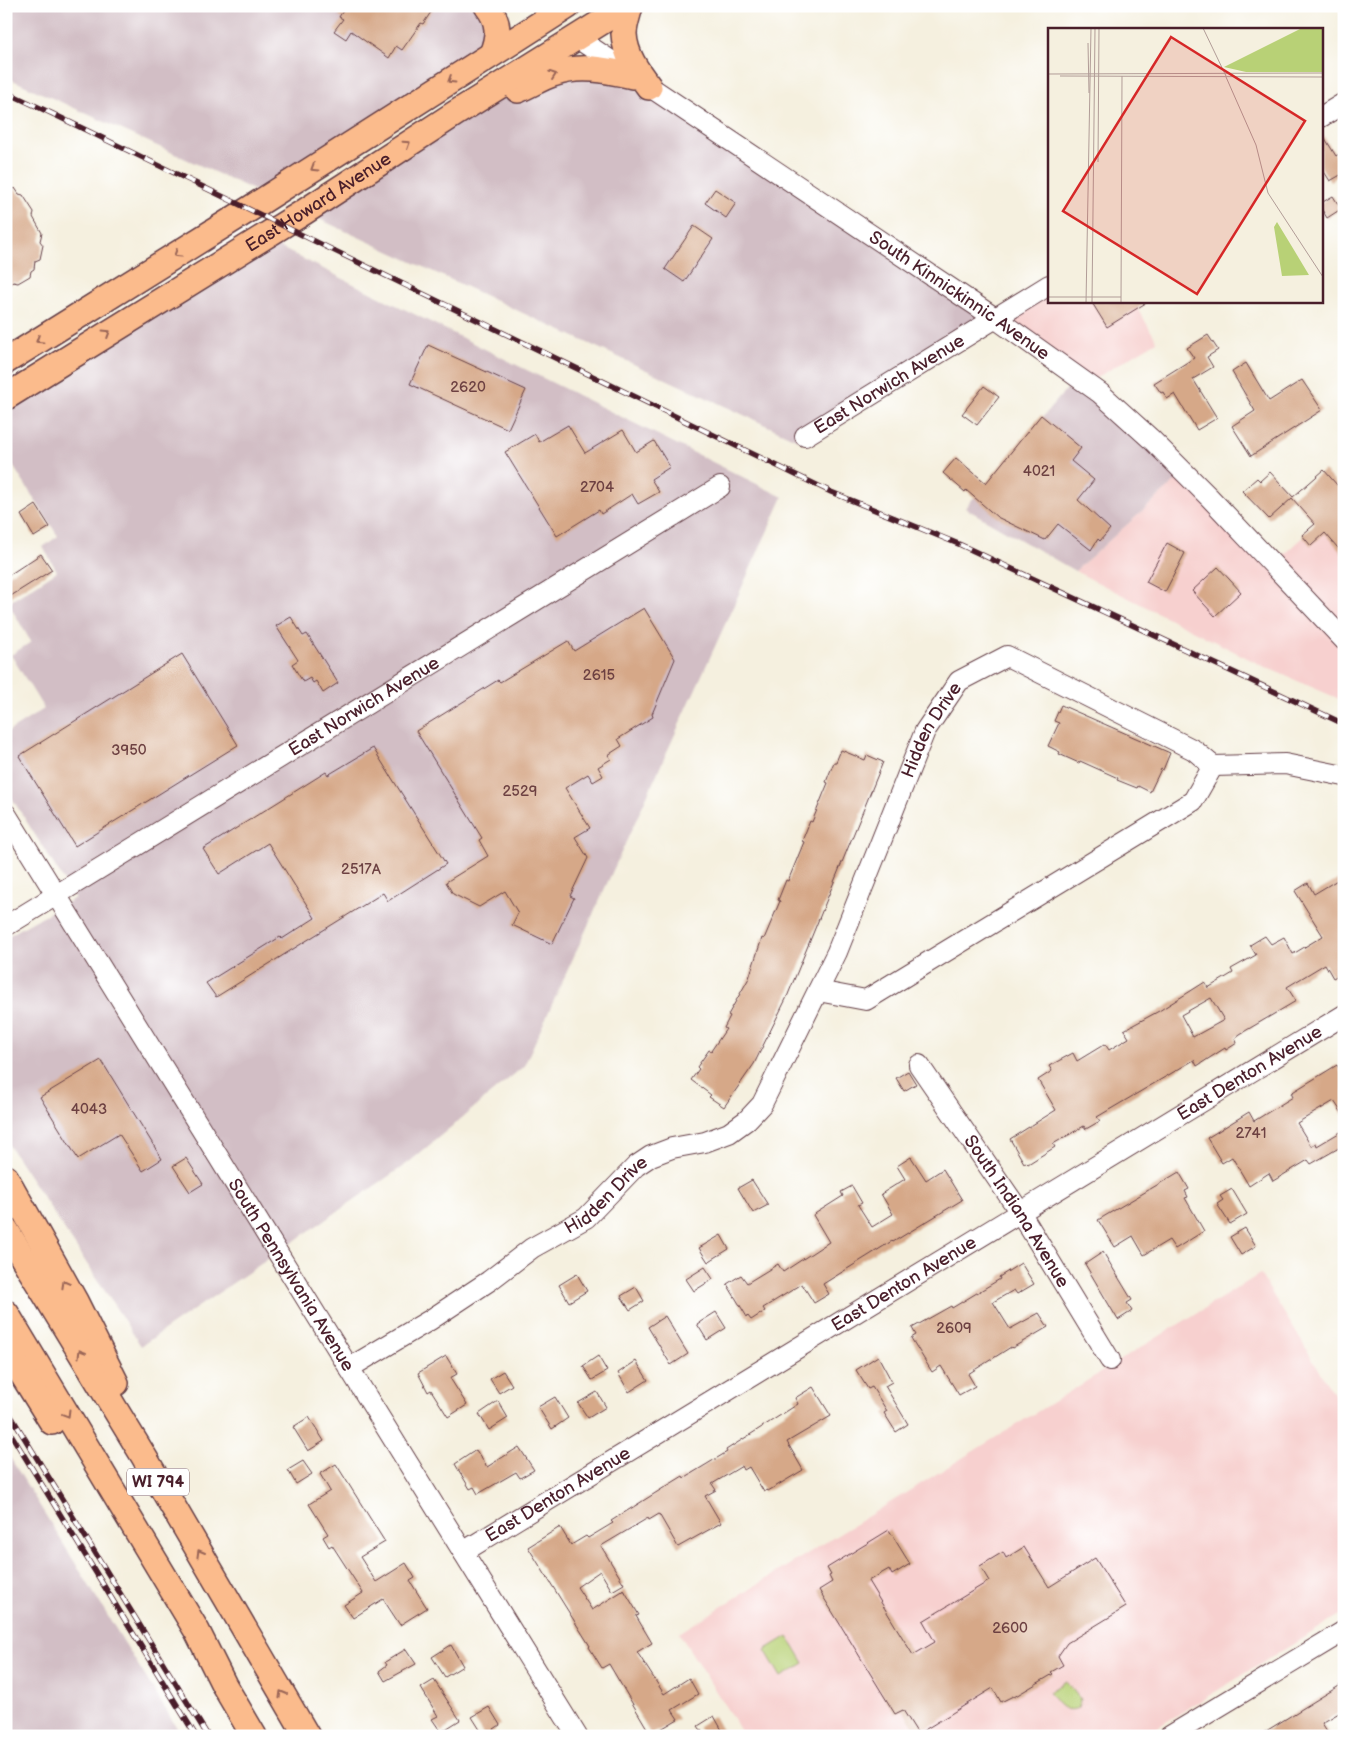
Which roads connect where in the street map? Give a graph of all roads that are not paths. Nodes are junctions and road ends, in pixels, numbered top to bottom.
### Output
1 (487, 6) edge
2 (629, 6) edge
3 (549, 10) edge
4 (576, 38) junction
5 (492, 54) junction
6 (641, 82) junction
7 (474, 102) junction
8 (1344, 103) edge
9 (1322, 116) edge
10 (1048, 286) edge
11 (994, 318) junction
12 (6, 361) edge
13 (6, 396) edge
14 (804, 436) dead end
15 (720, 487) dead end
16 (1344, 640) edge
17 (1213, 766) junction
18 (1344, 776) edge
19 (6, 814) edge
20 (56, 896) junction
21 (6, 926) edge
22 (818, 991) junction
23 (1344, 1015) edge
24 (919, 1065) dead end
25 (6, 1178) edge
26 (1020, 1212) junction
27 (6, 1230) edge
28 (6, 1313) edge
29 (6, 1348) edge
30 (1110, 1360) dead end
31 (349, 1368) junction
32 (143, 1455) junction
33 (462, 1552) junction
34 (1344, 1630) edge
35 (224, 1685) junction
36 (254, 1736) edge
37 (306, 1736) edge
38 (577, 1736) edge
39 (1170, 1736) edge

1 - 5 main road
2 - 4 main road, East Howard Avenue
2 - 6 main road
3 - 4 main road, South Kinnickinnic Avenue
3 - 5 main road, East Howard Avenue
4 - 6 street, South Kinnickinnic Avenue
4 - 7 main road, East Howard Avenue
5 -> 12 main road, East Howard Avenue
7 -> 6 main road
6 - 11 street, South Kinnickinnic Avenue
13 -> 7 main road, East Howard Avenue
8 - 9 street
10 - 11 street, East Norwich Avenue
11 - 14 street, East Norwich Avenue
11 - 16 street, South Kinnickinnic Avenue
15 - 20 street, East Norwich Avenue
17 - 18 street
17 - 22 street
17 - 22 street, Hidden Drive
19 - 20 street, South Pennsylvania Avenue
20 - 21 street, East Norwich Avenue
20 - 31 street, South Pennsylvania Avenue
22 - 31 street, Hidden Drive
23 - 26 street, East Denton Avenue
24 - 26 street, South Indiana Avenue
32 -> 25 main road
26 - 30 street, South Indiana Avenue
26 - 33 street, East Denton Avenue
32 -> 27 main road, WI 794
28 -> 35 main road, WI 794
29 - 35 main road
31 - 33 street, South Pennsylvania Avenue
37 -> 32 main road, WI 794
33 - 38 street, South Pennsylvania Avenue
34 - 39 street
35 - 36 main road, WI 794

